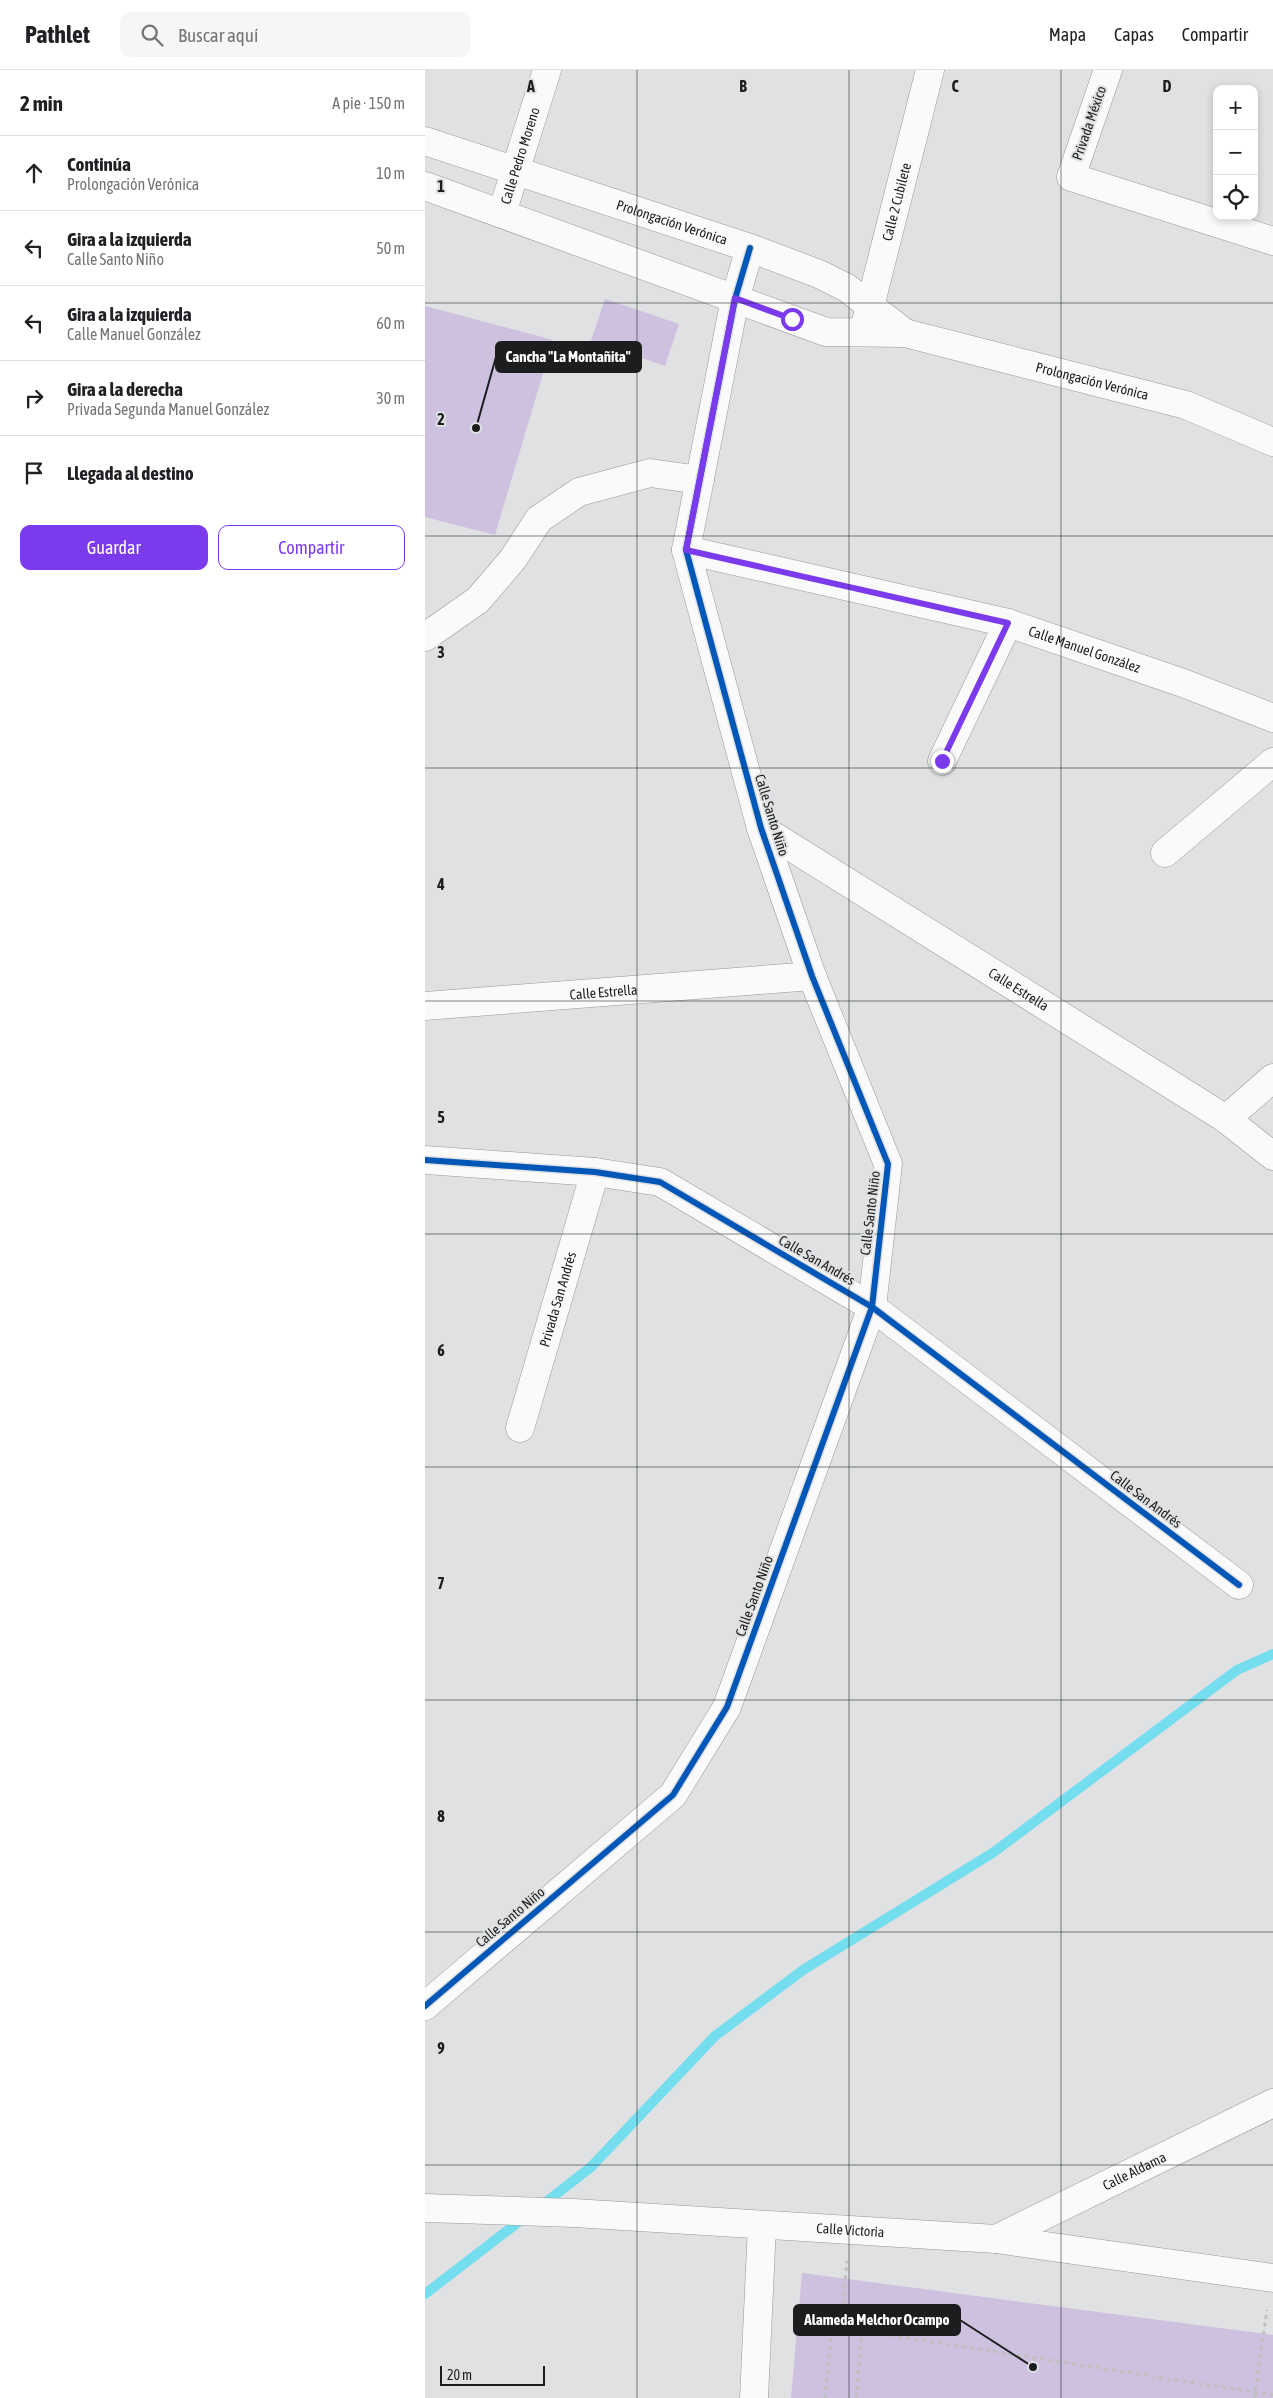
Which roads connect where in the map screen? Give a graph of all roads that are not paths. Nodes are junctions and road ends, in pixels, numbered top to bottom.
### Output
1 (547, 70) edge
2 (930, 70) edge
3 (1108, 70) edge
4 (425, 141) edge
5 (515, 172) junction
6 (425, 186) edge
7 (502, 213) junction
8 (1273, 239) edge
9 (749, 248) junction
10 (735, 298) junction
11 (871, 305) junction
12 (864, 333) junction
13 (905, 333) junction
14 (1273, 442) edge
15 (699, 480) junction
16 (686, 550) junction
17 (1008, 623) junction
18 (425, 637) edge
19 (1273, 718) edge
20 (942, 761) dead end
21 (1273, 762) edge
22 (761, 828) junction
23 (1165, 852) dead end
24 (812, 976) junction
25 (425, 1006) edge
26 (1273, 1078) edge
27 (1226, 1119) junction
28 (1273, 1156) edge
29 (425, 1160) edge
30 (595, 1172) junction
31 (872, 1306) junction
32 (520, 1428) dead end
33 (1239, 1585) dead end
34 (425, 2006) edge
35 (1273, 2102) edge
36 (425, 2208) edge
37 (762, 2226) junction
38 (996, 2239) junction
39 (1273, 2278) edge
40 (754, 2398) edge

1 - 5 street, Calle Pedro Moreno
2 - 11 street, Calle 2 Cubilete
3 - 8 street, Privada México
4 - 5 street, Prolongación Verónica
5 - 7 street, Calle Pedro Moreno
5 - 9 street, Prolongación Verónica
6 - 7 street, Prolongación Verónica
7 - 10 street, Prolongación Verónica
9 - 10 street, Calle Santo Niño
9 - 11 street, Prolongación Verónica
10 - 12 street, Prolongación Verónica
10 - 15 street, Calle Santo Niño
11 - 12 street, Calle 2 Cubilete
11 - 13 street, Prolongación Verónica
12 - 13 street, Prolongación Verónica
13 - 14 street, Prolongación Verónica
15 - 16 street, Calle Santo Niño
15 - 18 street
16 - 17 street, Calle Manuel González
16 - 22 street, Calle Santo Niño
17 - 19 street, Calle Manuel González
17 - 20 street
21 - 23 street
22 - 24 street, Calle Santo Niño
22 - 27 street, Calle Estrella
24 - 25 street, Calle Estrella
24 - 31 street, Calle Santo Niño
26 - 27 street
27 - 28 street, Calle Estrella
29 - 30 street, Calle San Andrés
30 - 31 street, Calle San Andrés
30 - 32 street, Privada San Andrés
31 - 33 street, Calle San Andrés
31 - 34 street, Calle Santo Niño
35 - 38 street, Calle Aldama
36 - 37 street, Calle Victoria
37 - 38 street, Calle Victoria
37 - 40 street
38 - 39 street, Calle Victoria

